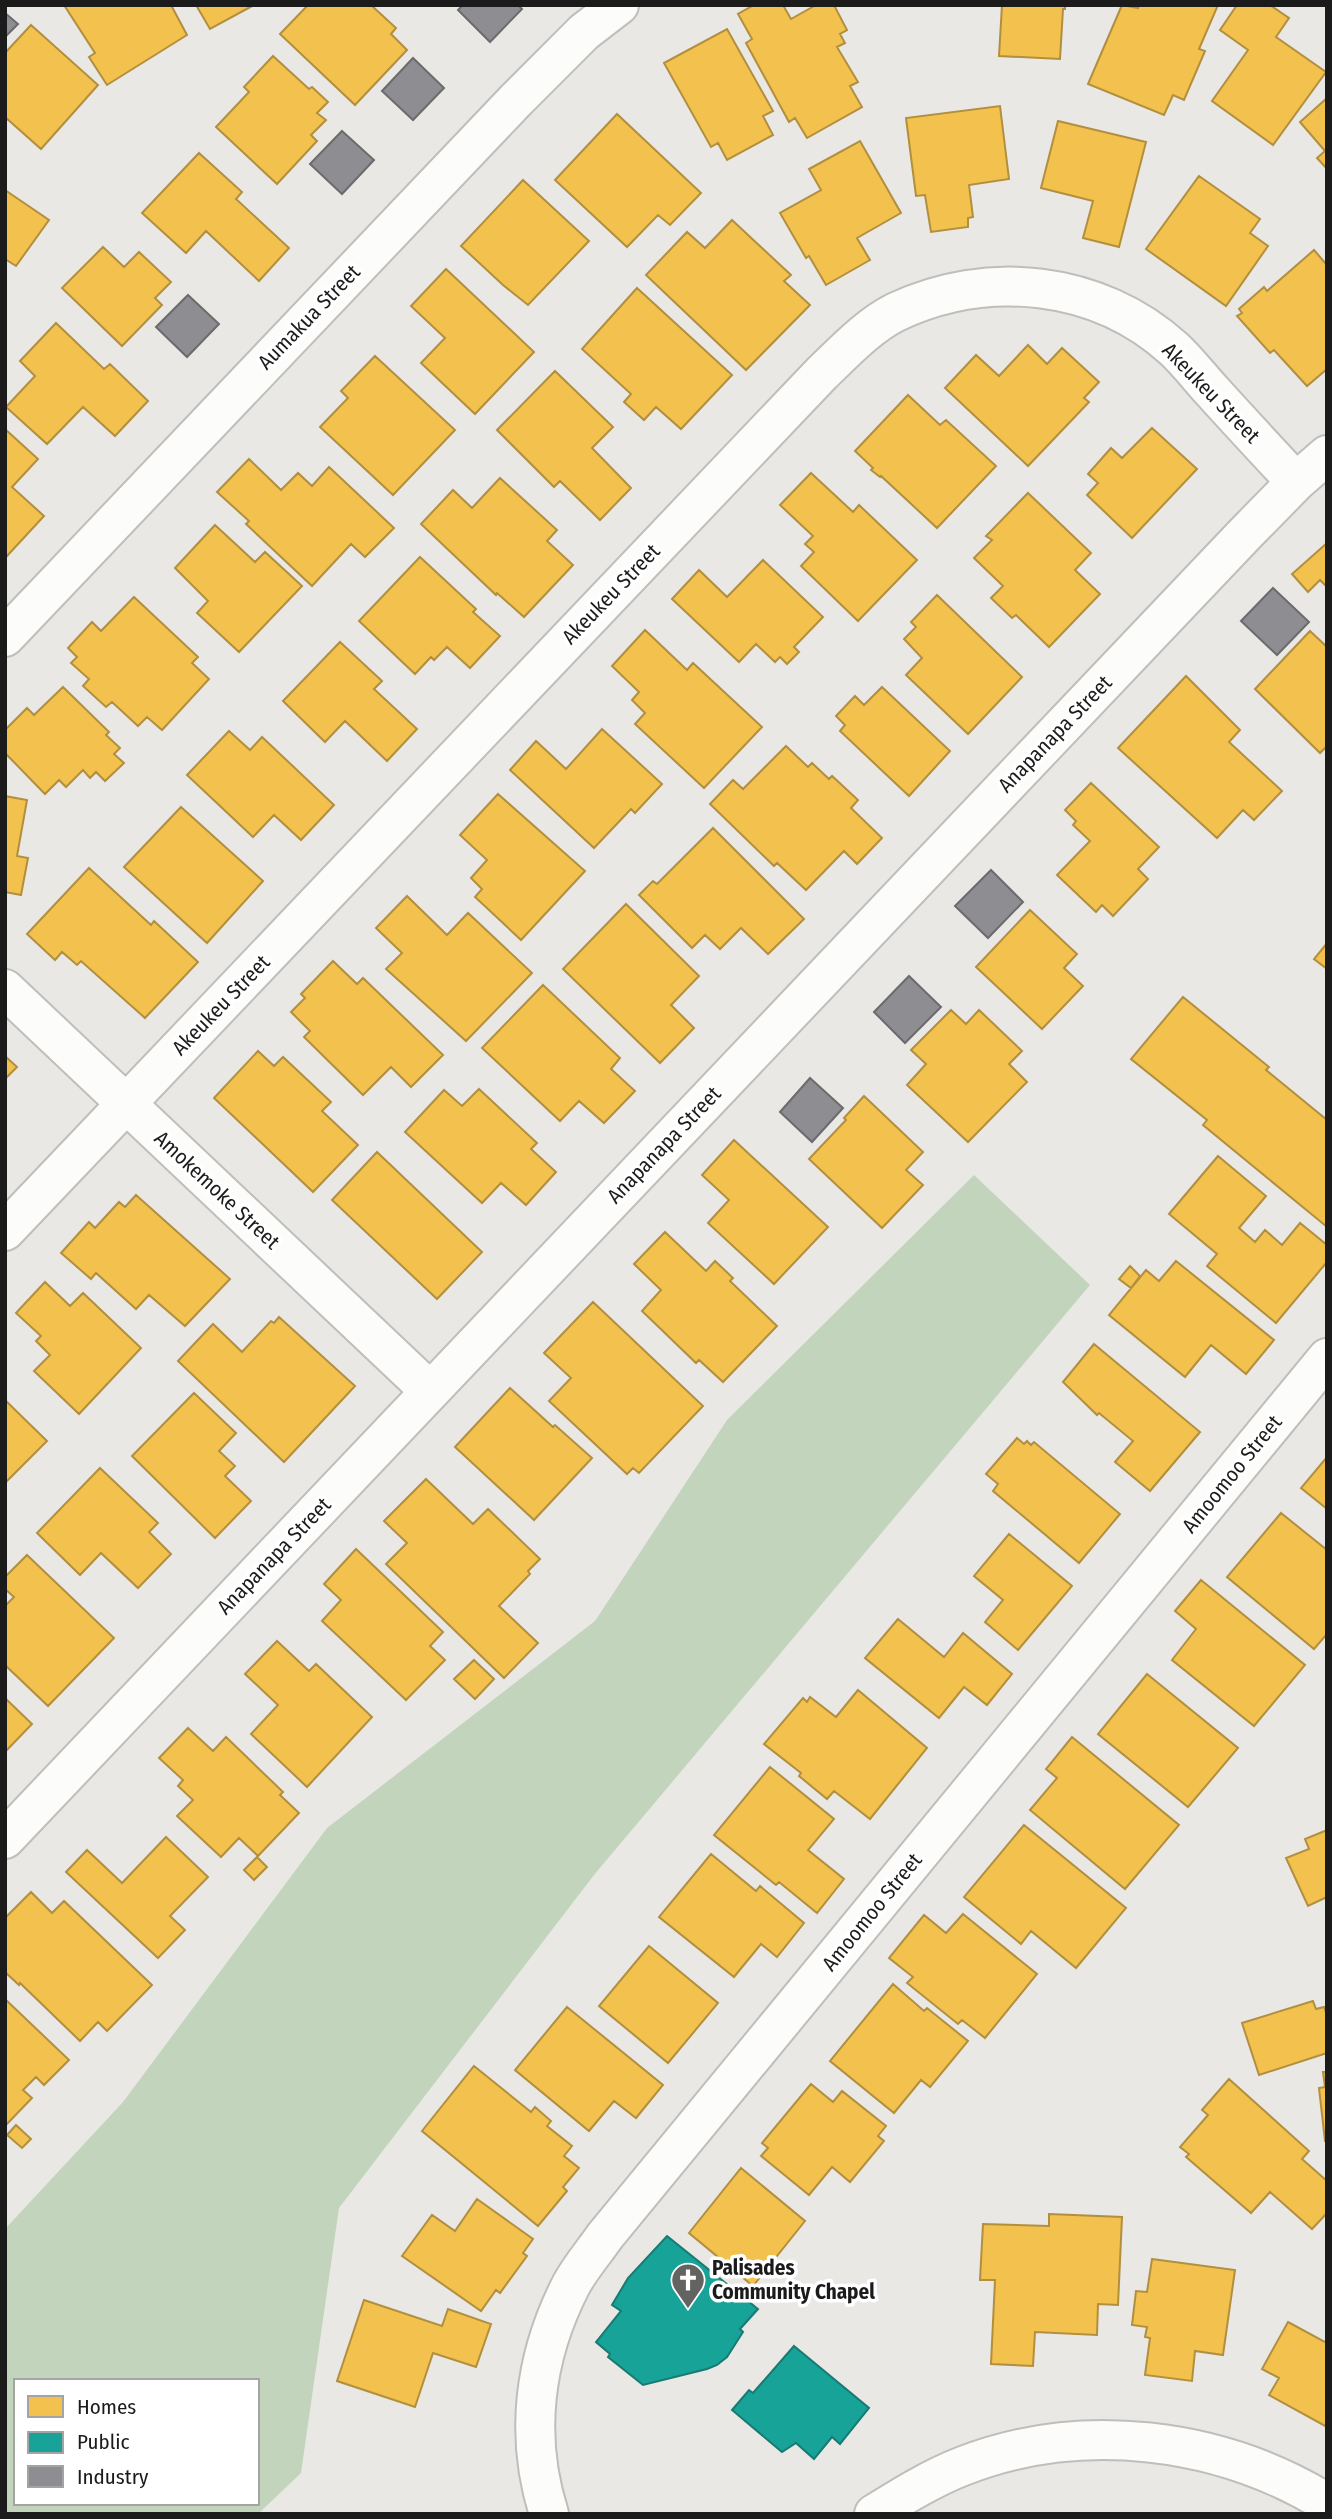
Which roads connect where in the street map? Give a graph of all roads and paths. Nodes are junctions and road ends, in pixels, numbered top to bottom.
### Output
1 (619, 5) edge
2 (1327, 455) edge
3 (1296, 482) junction
4 (5, 637) edge
5 (5, 989) edge
6 (126, 1104) junction
7 (5, 1231) edge
8 (1327, 1358) edge
9 (430, 1391) junction
10 (5, 1839) edge
11 (1327, 2503) edge
12 (550, 2514) edge
13 (874, 2514) edge

1 - 4 street, Aumakua Street
2 - 3 street, Anapanapa Street
3 - 6 street, Akeukeu Street
3 - 9 street, Anapanapa Street
5 - 6 street, Amokemoke Street
6 - 7 street, Akeukeu Street
6 - 9 street, Amokemoke Street
8 - 12 street, Amoomoo Street
9 - 10 street, Anapanapa Street
11 - 13 street

